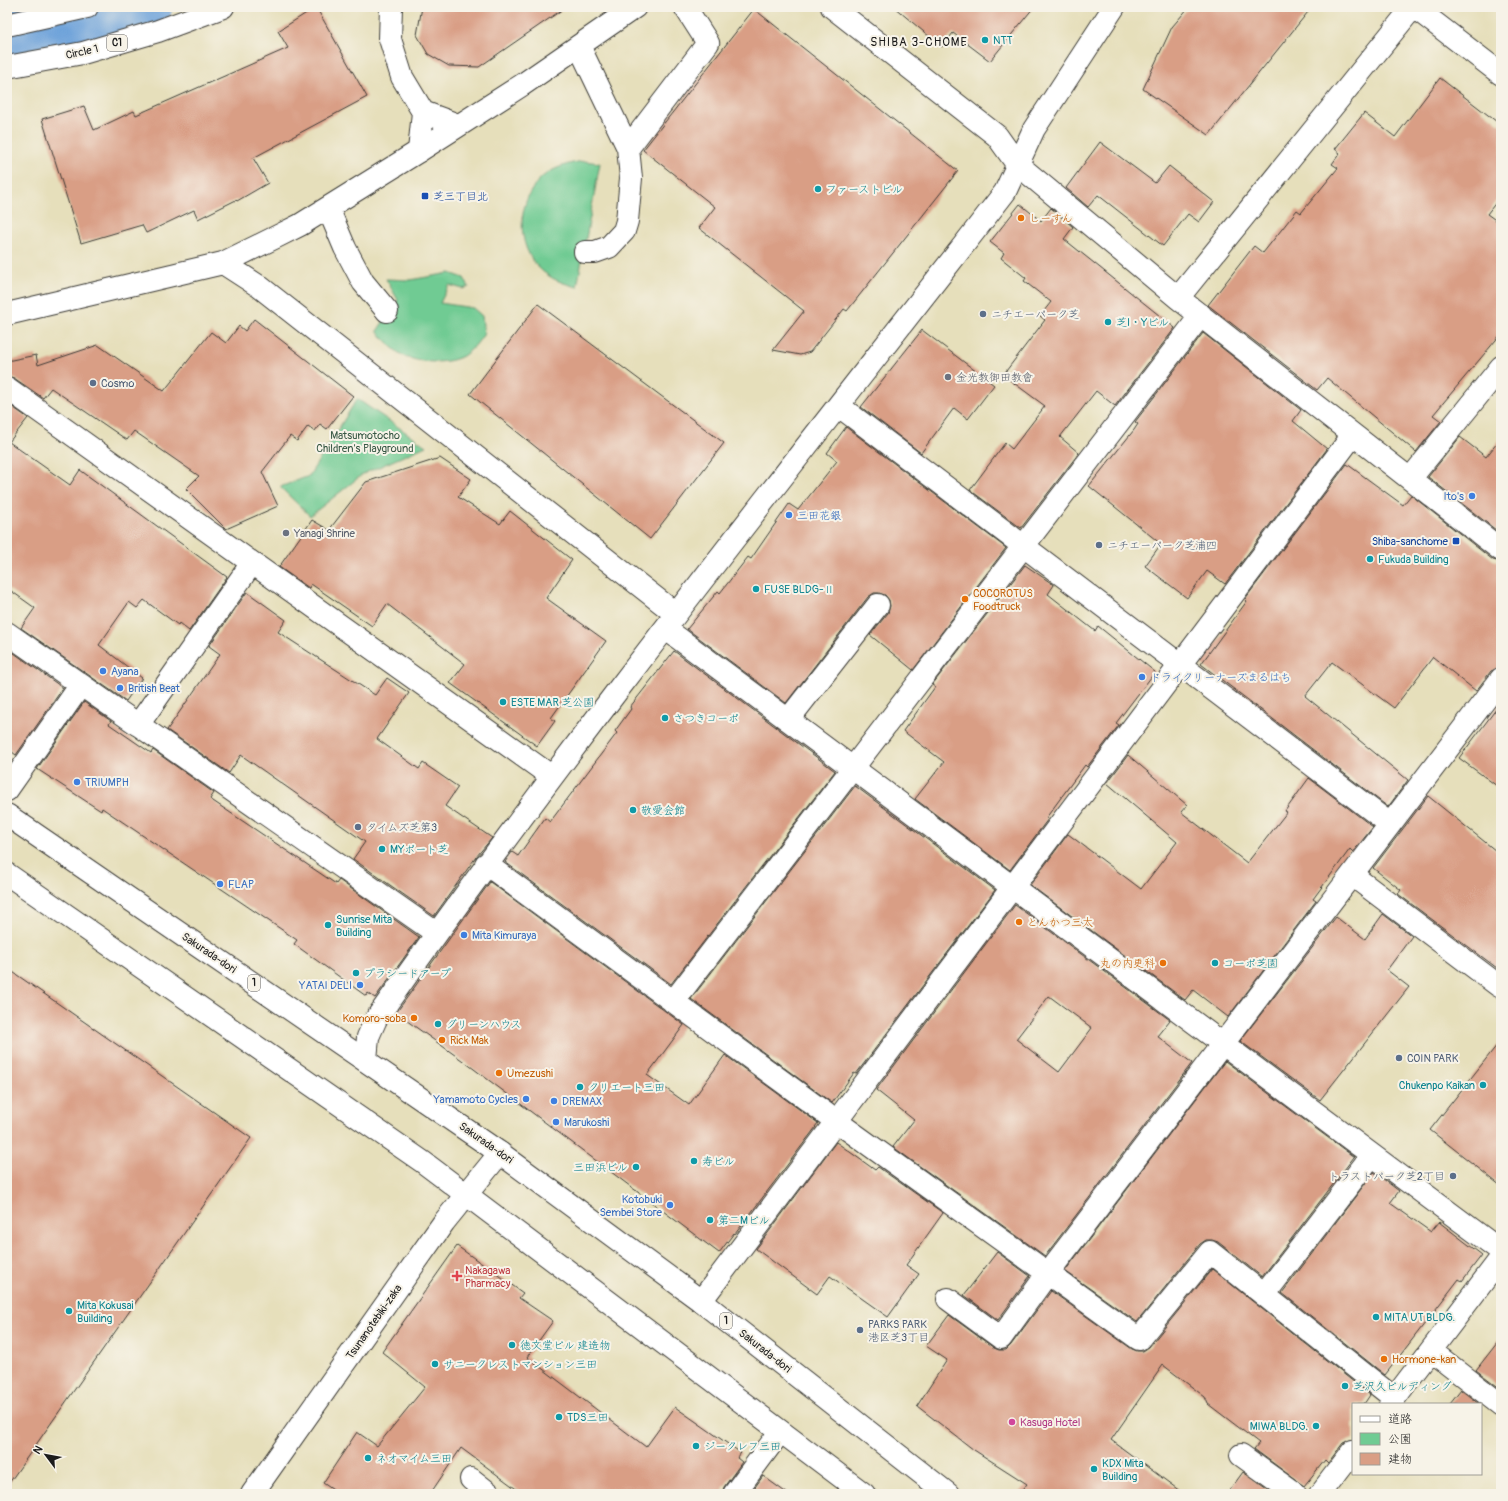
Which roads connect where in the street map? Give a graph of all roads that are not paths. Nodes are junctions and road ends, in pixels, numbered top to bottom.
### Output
1 (88, 7) edge
2 (223, 7) edge
3 (391, 7) edge
4 (635, 7) edge
5 (685, 7) edge
6 (832, 7) edge
7 (1114, 7) edge
8 (1413, 7) edge
9 (7, 25) edge
10 (580, 46) junction
11 (7, 67) edge
12 (1501, 74) edge
13 (423, 112) junction
14 (458, 126) junction
15 (628, 148) junction
16 (419, 151) junction
17 (1018, 164) junction
18 (328, 208) junction
19 (585, 252) dead end
20 (223, 263) junction
21 (1178, 298) junction
22 (387, 311) dead end
23 (7, 314) edge
24 (1201, 314) junction
25 (1501, 367) edge
26 (7, 388) edge
27 (839, 406) junction
28 (1353, 435) junction
29 (1410, 479) junction
30 (1023, 546) junction
31 (1501, 550) edge
32 (252, 563) junction
33 (878, 605) dead end
34 (671, 621) junction
35 (7, 633) edge
36 (1180, 664) junction
37 (1501, 679) edge
38 (80, 686) junction
39 (788, 720) junction
40 (138, 726) junction
41 (853, 768) junction
42 (551, 776) junction
43 (7, 790) edge
44 (7, 815) edge
45 (1390, 824) junction
46 (486, 864) junction
47 (7, 874) edge
48 (1352, 875) junction
49 (1012, 887) junction
50 (436, 933) junction
51 (1500, 985) edge
52 (673, 1002) junction
53 (1223, 1044) junction
54 (366, 1060) junction
55 (836, 1121) junction
56 (500, 1153) junction
57 (1372, 1155) junction
58 (466, 1194) junction
59 (1501, 1251) edge
60 (1501, 1258) edge
61 (1048, 1273) junction
62 (1264, 1295) junction
63 (948, 1299) dead end
64 (701, 1301) junction
65 (1431, 1351) junction
66 (1392, 1401) edge
67 (1501, 1405) edge
68 (780, 1432) junction
69 (1352, 1453) edge
70 (1241, 1455) dead end
71 (471, 1479) dead end
72 (1331, 1490) edge
73 (252, 1494) edge
74 (490, 1494) edge
75 (734, 1494) edge
76 (864, 1494) edge
77 (948, 1494) edge
78 (1295, 1494) edge

1 - 9 main road
2 - 11 main road, Circle 1 / C1
3 - 13 main road
4 - 10 main road
5 - 15 main road
6 - 17 main road
7 - 17 main road
8 - 12 main road
8 - 21 main road
10 - 14 main road
10 - 15 main road
13 - 14 main road
13 - 16 main road
14 - 16 main road
15 - 19 main road
16 - 18 main road
17 - 21 main road
17 - 27 main road
18 - 20 main road
18 - 22 main road
20 - 23 main road
20 - 34 main road
21 - 24 main road
24 - 28 main road
24 - 30 main road
25 - 29 main road
26 - 32 main road
27 - 30 main road
27 - 34 main road
28 - 29 main road
28 - 36 main road
29 - 31 main road
30 - 36 main road
30 - 41 main road
32 - 40 main road
32 - 42 main road
33 - 39 main road
34 - 39 main road
34 - 42 main road
35 - 38 main road
36 - 45 main road
36 - 49 main road
37 - 45 main road
38 - 40 main road
38 - 43 main road
39 - 41 main road
40 - 50 main road
41 - 49 main road
41 - 52 main road
42 - 46 main road
44 - 54 main road, Sakurada-dori / 1
45 - 48 main road
46 - 50 main road
46 - 52 main road
47 - 58 main road
48 - 51 main road
48 - 53 main road
49 - 53 main road
49 - 55 main road
50 - 54 main road
52 - 55 main road
53 - 57 main road
53 - 61 main road
54 - 56 main road, Sakurada-dori / 1
55 - 61 main road
55 - 64 main road
56 - 58 main road, Tsunanotebiki-zaka
56 - 64 main road, Sakurada-dori / 1
57 - 59 main road
57 - 62 main road
58 - 68 main road
58 - 73 main road, Tsunanotebiki-zaka
60 - 65 main road
61 - 62 main road
61 - 63 main road
62 - 66 main road
64 - 77 main road, Sakurada-dori / 1
65 - 66 main road
65 - 67 main road
68 - 75 main road
68 - 76 main road
69 - 72 main road
70 - 78 main road
71 - 74 main road

